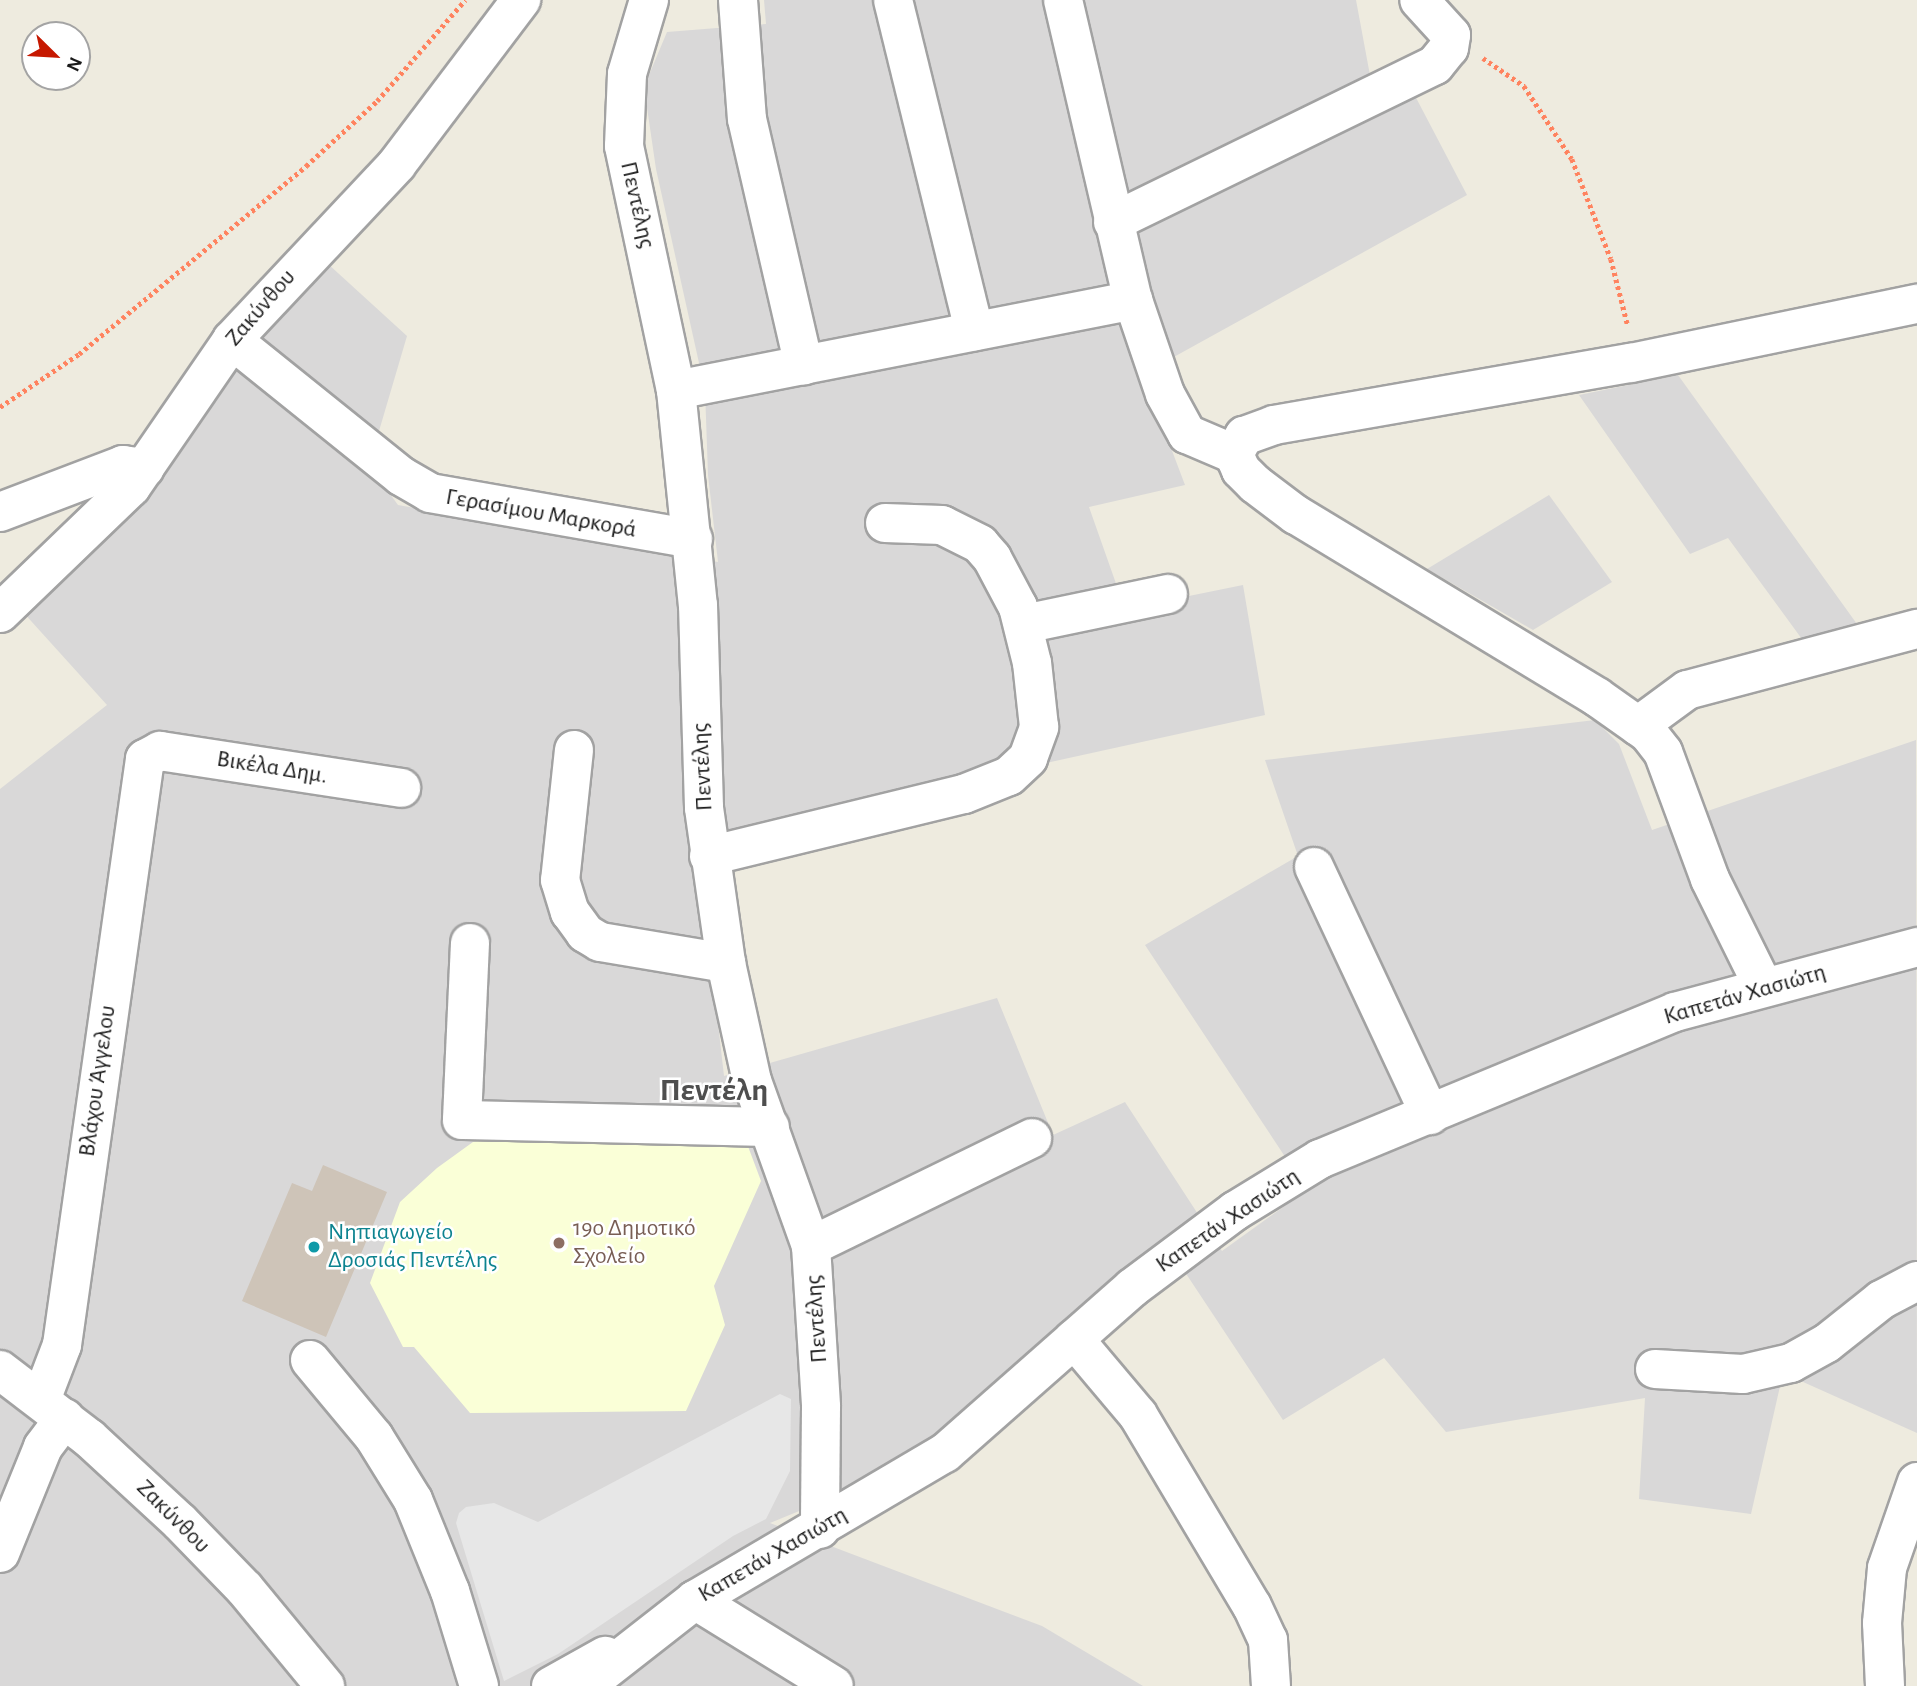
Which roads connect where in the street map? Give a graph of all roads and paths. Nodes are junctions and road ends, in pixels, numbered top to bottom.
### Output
1 (464, 0) edge
2 (521, 0) edge
3 (649, 0) edge
4 (738, 0) edge
5 (893, 0) edge
6 (1063, 0) edge
7 (1419, 0) edge
8 (1449, 48) junction
9 (1114, 222) junction
10 (1133, 300) junction
11 (1917, 304) edge
12 (974, 331) junction
13 (232, 340) junction
14 (1631, 363) junction
15 (804, 366) junction
16 (676, 390) junction
17 (0, 407) edge
18 (1234, 454) junction
19 (145, 468) junction
20 (0, 512) edge
21 (885, 523) dead end
22 (693, 540) junction
23 (1168, 594) dead end
24 (0, 613) edge
25 (1024, 624) junction
26 (1917, 629) edge
27 (1638, 726) junction
28 (575, 750) dead end
29 (145, 759) joint
30 (401, 788) dead end
31 (709, 856) junction
32 (1314, 867) dead end
33 (470, 943) dead end
34 (1917, 947) edge
35 (726, 963) junction
36 (1763, 986) junction
37 (1430, 1115) junction
38 (770, 1127) junction
39 (1032, 1138) dead end
40 (811, 1247) junction
41 (1917, 1281) edge
42 (1074, 1339) junction
43 (310, 1360) dead end
44 (1656, 1369) dead end
45 (0, 1370) edge
46 (53, 1409) junction
47 (1917, 1482) edge
48 (820, 1529) junction
49 (0, 1553) edge
50 (695, 1600) junction
51 (624, 1652) junction
52 (325, 1686) edge
53 (479, 1686) edge
54 (551, 1686) edge
55 (585, 1686) edge
56 (834, 1686) edge
57 (1271, 1686) edge
58 (1885, 1686) edge

1 - 17 path
2 - 13 street, Ζακύνθου
3 - 16 street, Πεντέλης
4 - 15 street
5 - 12 street
6 - 9 street
7 - 8 street
8 - 9 street
8 - 14 path
9 - 10 street
10 - 12 street
10 - 18 street
11 - 14 street
12 - 15 street
13 - 19 street, Ζακύνθου
13 - 22 street, Γερασίμου Μαρκορά
14 - 18 street
15 - 16 street
16 - 22 street, Πεντέλης
18 - 27 street
19 - 20 street
19 - 24 street, Ζακύνθου
21 - 25 street
22 - 31 street, Πεντέλης
23 - 25 street
25 - 31 street
26 - 27 street
27 - 36 street
28 - 35 street
29 - 30 street, Βικέλα Δημ.
29 - 46 street, Βλάχου Άγγελου
31 - 35 street, Πεντέλης
32 - 37 street
33 - 38 street
34 - 36 street, Καπετάν Χασιώτη
35 - 38 street, Πεντέλης
36 - 37 street, Καπετάν Χασιώτη
37 - 42 street, Καπετάν Χασιώτη
38 - 40 street, Πεντέλης
39 - 40 street
40 - 48 street, Πεντέλης
41 - 44 street
42 - 48 street, Καπετάν Χασιώτη
42 - 57 street
43 - 53 street
45 - 46 street, Ζακύνθου
46 - 49 street, Βλάχου Άγγελου
46 - 52 street, Ζακύνθου
47 - 58 street
48 - 50 street, Καπετάν Χασιώτη
50 - 51 street, Καπετάν Χασιώτη
50 - 56 street
51 - 54 street, Καπετάν Χασιώτη
51 - 55 street, Καπετάν Χασιώτη

